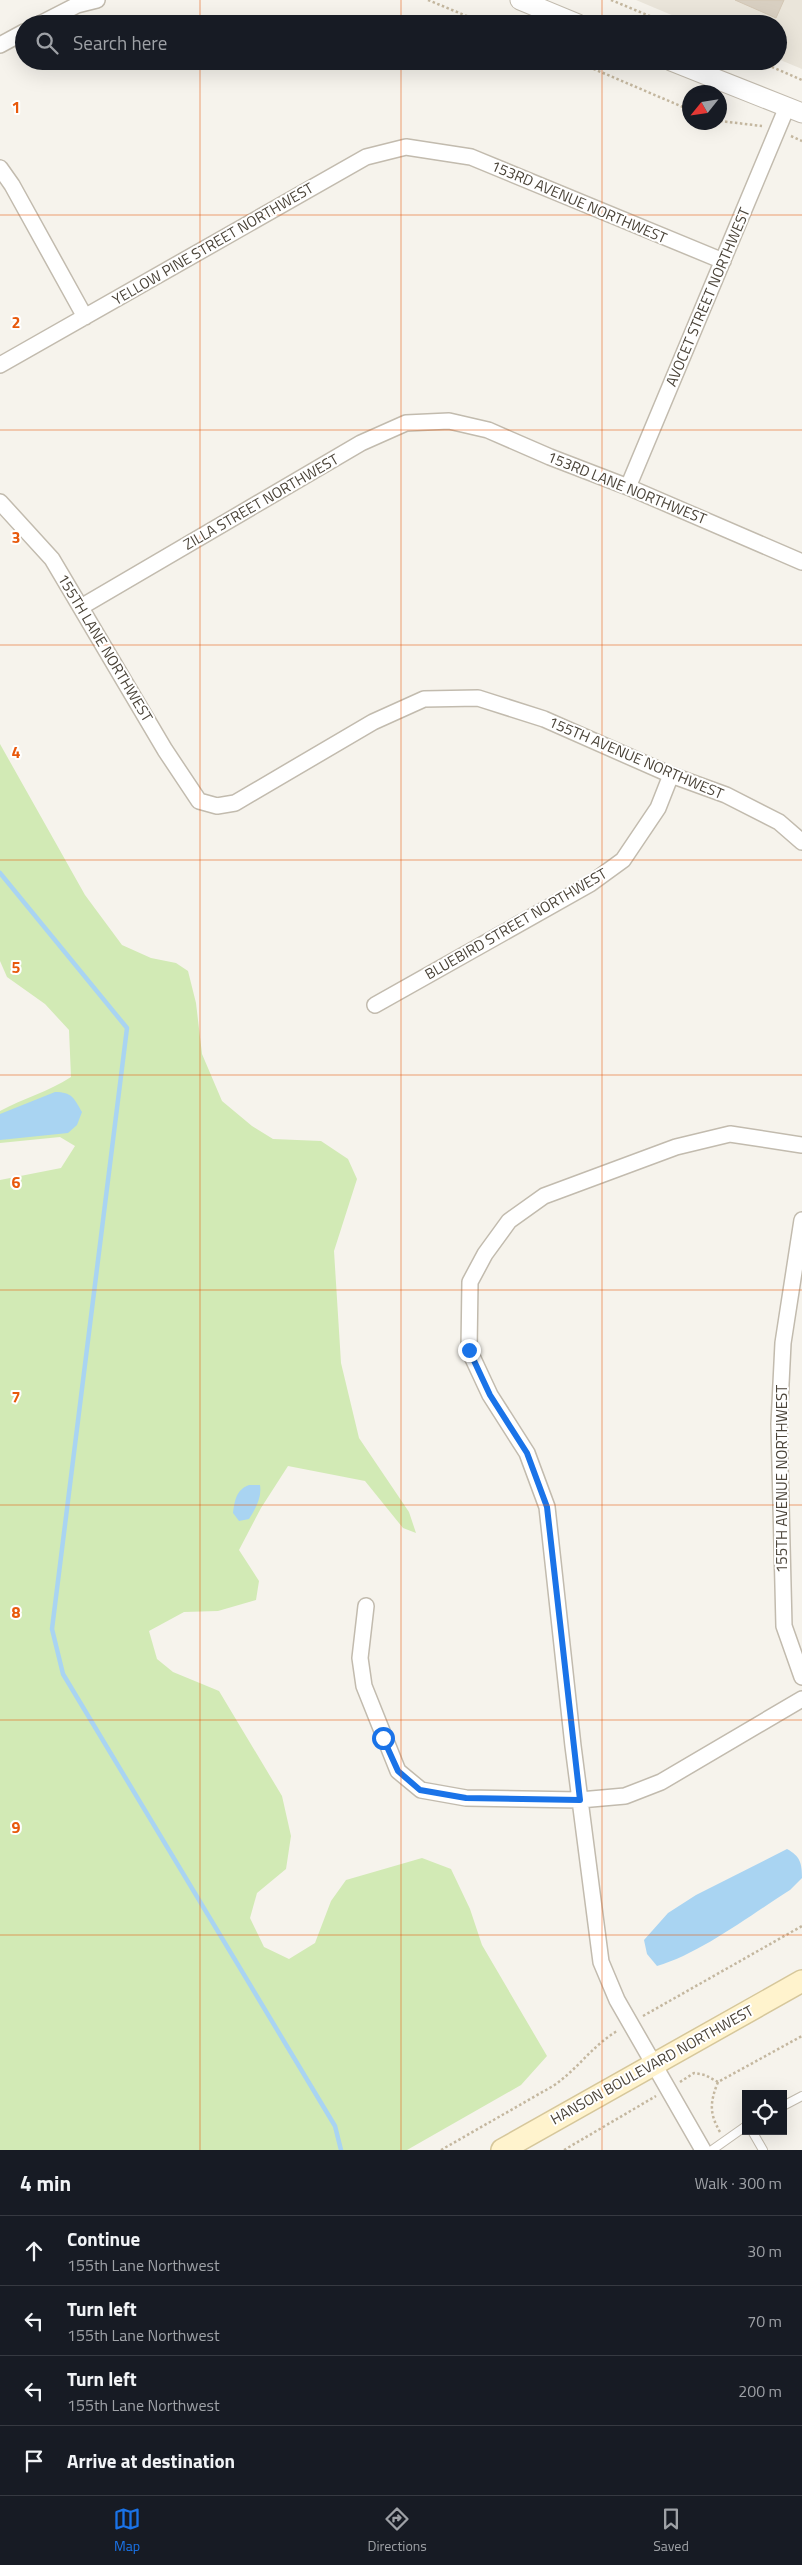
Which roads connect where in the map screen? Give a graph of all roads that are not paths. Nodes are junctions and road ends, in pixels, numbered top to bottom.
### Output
1 (98, 0) edge
2 (520, 0) edge
3 (58, 15) edge
4 (556, 15) edge
5 (15, 37) edge
6 (0, 45) edge
7 (694, 70) edge
8 (795, 110) edge
9 (433, 151) joint
10 (0, 168) edge
11 (723, 261) junction
12 (85, 317) junction
13 (0, 366) edge
14 (449, 421) joint
15 (628, 486) junction
16 (0, 502) edge
17 (802, 562) edge
18 (81, 608) junction
19 (459, 698) joint
20 (671, 775) junction
21 (802, 842) edge
22 (375, 1005) dead end
23 (802, 1145) edge
24 (802, 1220) edge
25 (366, 1606) dead end
26 (802, 1677) edge
27 (802, 1699) edge
28 (580, 1800) junction
29 (802, 1981) edge
30 (654, 2064) junction
31 (802, 2096) edge
32 (787, 2104) edge
33 (742, 2129) edge
34 (754, 2135) edge
35 (502, 2150) edge
36 (703, 2150) edge
37 (712, 2150) edge
38 (762, 2150) edge

1 - 3 street
2 - 4 street
5 - 6 street
7 - 8 street
8 - 11 street, AVOCET STREET NORTHWEST
9 - 11 street, 153RD AVENUE NORTHWEST
9 - 12 street, YELLOW PINE STREET NORTHWEST
10 - 12 street
11 - 15 street, AVOCET STREET NORTHWEST
12 - 13 street, YELLOW PINE STREET NORTHWEST
14 - 15 street, 153RD LANE NORTHWEST
14 - 18 street, ZILLA STREET NORTHWEST
15 - 17 street, 153RD LANE NORTHWEST
16 - 18 street, 155TH LANE NORTHWEST
18 - 19 street, 155TH LANE NORTHWEST
19 - 20 street, 155TH AVENUE NORTHWEST
20 - 21 street, 155TH AVENUE NORTHWEST
20 - 22 street, BLUEBIRD STREET NORTHWEST
23 - 28 street
24 - 26 street, 155TH AVENUE NORTHWEST
25 - 28 street
27 - 28 street
28 - 30 street
29 - 30 main road, HANSON BOULEVARD NORTHWEST
30 - 35 main road, HANSON BOULEVARD NORTHWEST
30 - 36 street
31 - 32 lane
33 - 37 lane
34 - 38 lane

